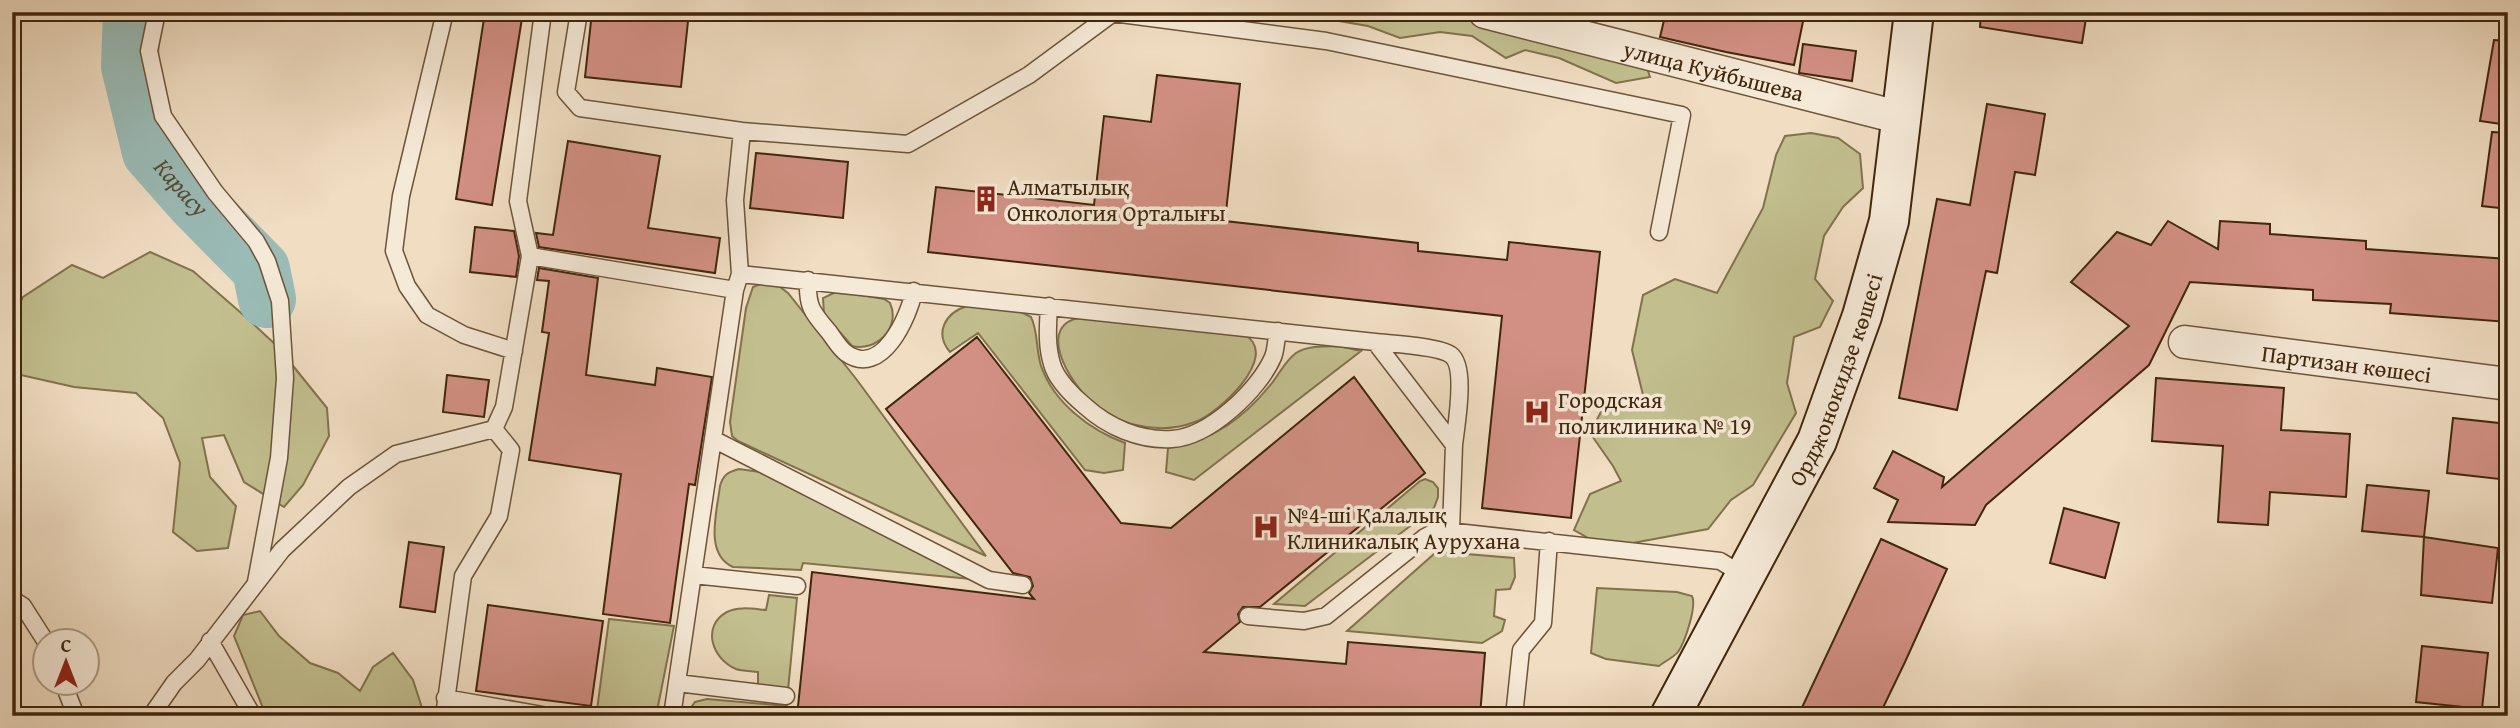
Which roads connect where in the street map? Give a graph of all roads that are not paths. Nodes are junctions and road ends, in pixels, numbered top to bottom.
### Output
1 (157, 12) edge
2 (445, 12) edge
3 (543, 12) edge
4 (579, 12) edge
5 (1485, 12) edge
6 (1914, 12) edge
7 (1172, 16) edge
8 (1902, 118) junction
9 (742, 131) junction
10 (1659, 233) dead end
11 (530, 256) junction
12 (740, 274) junction
13 (808, 279) junction
14 (735, 290) junction
15 (914, 291) junction
16 (1049, 306) junction
17 (1278, 331) junction
18 (1375, 342) junction
19 (2185, 342) dead end
20 (514, 351) junction
21 (2508, 384) edge
22 (494, 429) junction
23 (713, 439) junction
24 (1454, 445) junction
25 (1451, 530) junction
26 (1549, 541) junction
27 (693, 575) junction
28 (1745, 576) junction
29 (1023, 585) dead end
30 (797, 586) dead end
31 (254, 587) junction
32 (12, 599) edge
33 (1248, 616) dead end
34 (36, 626) edge
35 (210, 641) junction
36 (677, 683) junction
37 (68, 696) edge
38 (786, 696) dead end
39 (445, 698) junction
40 (76, 716) edge
41 (151, 716) edge
42 (253, 716) edge
43 (444, 716) edge
44 (548, 716) edge
45 (673, 716) edge
46 (1514, 716) edge
47 (1670, 716) edge

1 - 31 lane
2 - 20 lane
3 - 11 lane
4 - 9 lane
5 - 8 street, улица Куйбышева
6 - 8 main road, Орджонокидзе көшесі
7 - 9 lane
7 - 10 lane
8 - 28 main road, Орджонокидзе көшесі
9 - 12 lane
11 - 14 lane
11 - 20 lane
12 - 13 lane
12 - 14 lane
13 - 15 lane
13 - 15 lane
14 - 23 lane
15 - 16 lane
16 - 17 lane
16 - 17 lane
17 - 18 lane
18 - 24 lane
18 - 24 lane
19 - 21 street, Партизан көшесі
20 - 22 lane
22 - 31 lane
22 - 39 lane
23 - 27 lane
23 - 29 lane
24 - 25 lane
25 - 26 lane
25 - 33 lane
26 - 28 lane
26 - 46 lane
27 - 30 lane
27 - 36 lane
28 - 47 main road, Орджонокидзе көшесі
31 - 35 lane
32 - 34 lane
35 - 41 lane
35 - 42 lane
36 - 38 lane
36 - 45 lane
37 - 40 lane
39 - 43 lane
39 - 44 lane

